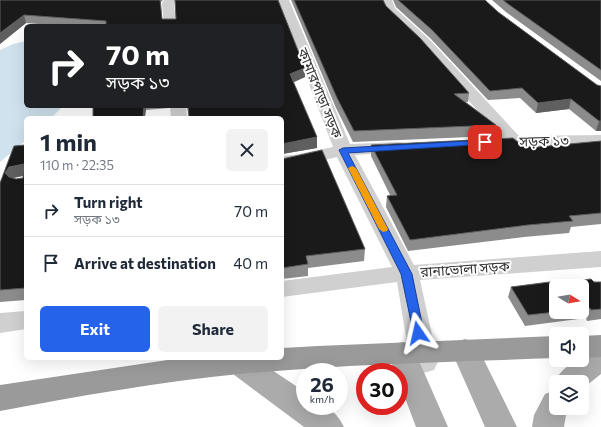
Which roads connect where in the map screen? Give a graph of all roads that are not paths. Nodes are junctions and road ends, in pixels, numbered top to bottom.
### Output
1 (170, 0) edge
2 (283, 0) edge
3 (386, 0) edge
4 (170, 24) edge
5 (601, 140) edge
6 (514, 141) junction
7 (474, 143) edge
8 (419, 145) edge
9 (343, 150) junction
10 (284, 162) edge
11 (601, 259) edge
12 (406, 274) junction
13 (284, 289) edge
14 (24, 320) edge
15 (0, 323) edge
16 (589, 346) edge
17 (601, 346) edge
18 (549, 347) edge
19 (465, 350) junction
20 (413, 358) junction
21 (601, 358) edge
22 (239, 363) junction
23 (578, 375) edge
24 (0, 398) edge
25 (550, 415) edge
26 (328, 427) edge
27 (432, 427) edge
28 (501, 427) edge
29 (548, 427) edge

1 - 4 street
2 - 9 street, কামারপাড়া সড়ক
3 - 6 street
5 - 6 street, সড়ক ১৩
6 - 7 street, সড়ক ১৩
8 - 9 street
9 - 10 street
9 - 12 street, কামারপাড়া সড়ক
11 - 12 street, রানাভোলা সড়ক
12 - 13 street, রানাভোলা সড়ক
12 - 20 street, কামারপাড়া সড়ক
14 - 15 street
16 - 17 highway
18 - 19 highway
19 - 20 highway
19 - 28 main road
20 - 22 highway
20 - 27 main road
21 - 23 main road
22 - 24 highway
22 - 26 main road
25 - 29 main road

